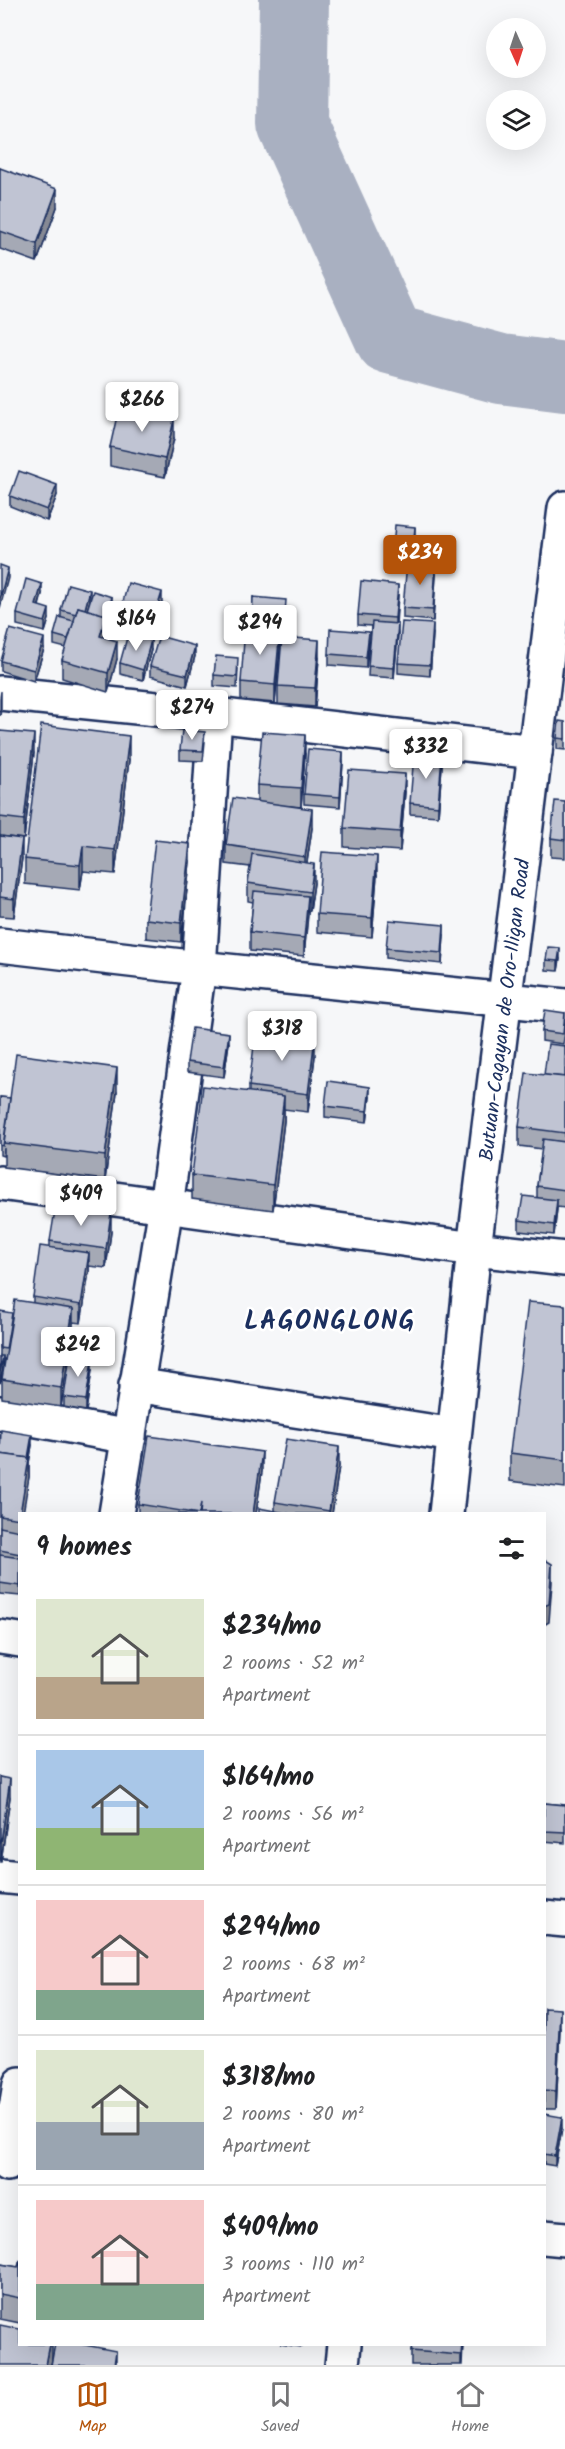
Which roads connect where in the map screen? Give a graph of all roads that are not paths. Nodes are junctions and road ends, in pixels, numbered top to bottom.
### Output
1 (565, 508) edge
2 (0, 693) edge
3 (215, 715) junction
4 (535, 752) junction
5 (0, 945) edge
6 (199, 969) junction
7 (506, 999) junction
8 (565, 1006) edge
9 (0, 1183) edge
10 (166, 1206) junction
11 (474, 1249) junction
12 (565, 1259) edge
13 (136, 1385) junction
14 (0, 1413) edge
15 (454, 1435) junction
16 (129, 1437) junction
17 (116, 1512) edge
18 (446, 1512) edge
19 (0, 1637) edge
20 (18, 1640) edge
21 (0, 1876) edge
22 (18, 1878) edge
23 (546, 1918) edge
24 (565, 1920) edge
25 (18, 2099) edge
26 (9, 2164) edge
27 (546, 2237) edge
28 (565, 2238) edge
29 (344, 2346) edge
30 (342, 2365) edge

1 - 4 main road, Butuan-Cagayan de Oro-Iligan Road
2 - 3 main road
3 - 4 main road
3 - 6 main road
4 - 7 main road, Butuan-Cagayan de Oro-Iligan Road
5 - 6 main road
6 - 7 main road
6 - 10 main road
7 - 8 main road
7 - 11 main road, Butuan-Cagayan de Oro-Iligan Road
9 - 10 main road
10 - 11 main road
10 - 13 main road
11 - 12 main road
11 - 15 main road, Butuan-Cagayan de Oro-Iligan Road
13 - 15 main road
13 - 16 main road
14 - 16 main road
15 - 18 main road, Butuan-Cagayan de Oro-Iligan Road
16 - 17 main road
19 - 20 main road
21 - 22 main road
23 - 24 main road
25 - 26 main road
27 - 28 main road
29 - 30 main road

